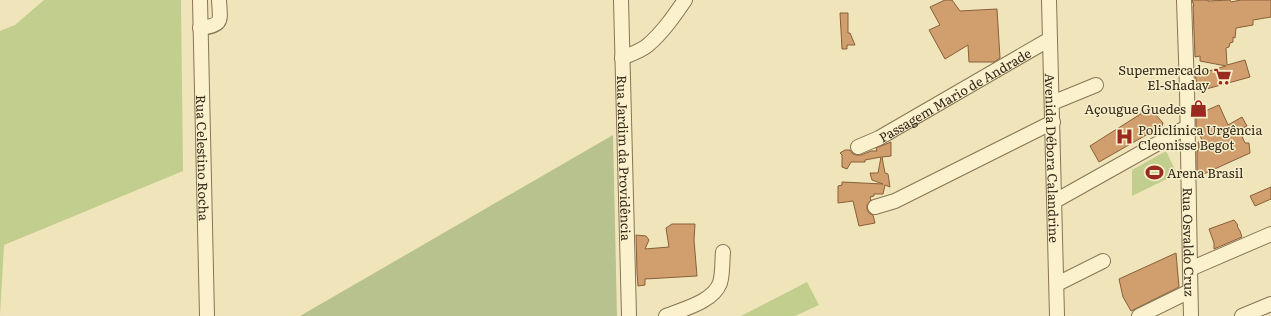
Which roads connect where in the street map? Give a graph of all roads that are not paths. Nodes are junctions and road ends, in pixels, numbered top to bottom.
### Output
1 (200, 0) edge
2 (219, 0) edge
3 (621, 0) edge
4 (684, 0) edge
5 (1048, 0) edge
6 (1184, 0) edge
7 (200, 28) junction
8 (1050, 39) junction
9 (622, 58) junction
10 (1096, 85) dead end
11 (1052, 103) junction
12 (1052, 122) junction
13 (1187, 127) junction
14 (858, 147) dead end
15 (1055, 201) junction
16 (875, 207) dead end
17 (1271, 234) edge
18 (723, 252) dead end
19 (1103, 262) dead end
20 (1190, 269) junction
21 (1057, 284) junction
22 (1190, 291) junction
23 (1271, 304) edge
24 (207, 316) edge
25 (629, 316) edge
26 (666, 316) edge
27 (1057, 316) edge
28 (1140, 316) edge
29 (1191, 316) edge
30 (1242, 316) edge

1 - 7 street, Rua Celestino Rocha
2 - 7 street
3 - 9 street, Rua Jardim da Providência
4 - 9 street
5 - 8 street, Avenida Débora Calandrine
6 - 13 street, Rua Osvaldo Cruz
7 - 24 street, Rua Celestino Rocha
8 - 11 street, Avenida Débora Calandrine
8 - 14 street, Passagem Mario de Andrade
9 - 25 street, Rua Jardim da Providência
10 - 11 street
11 - 12 street, Avenida Débora Calandrine
12 - 15 street, Avenida Débora Calandrine
12 - 16 street
13 - 15 street
13 - 20 street, Rua Osvaldo Cruz
15 - 21 street, Avenida Débora Calandrine
17 - 20 street
18 - 26 street
19 - 21 street
20 - 22 street, Rua Osvaldo Cruz
21 - 27 street, Avenida Débora Calandrine
22 - 28 street
22 - 29 street, Rua Osvaldo Cruz
23 - 30 street

